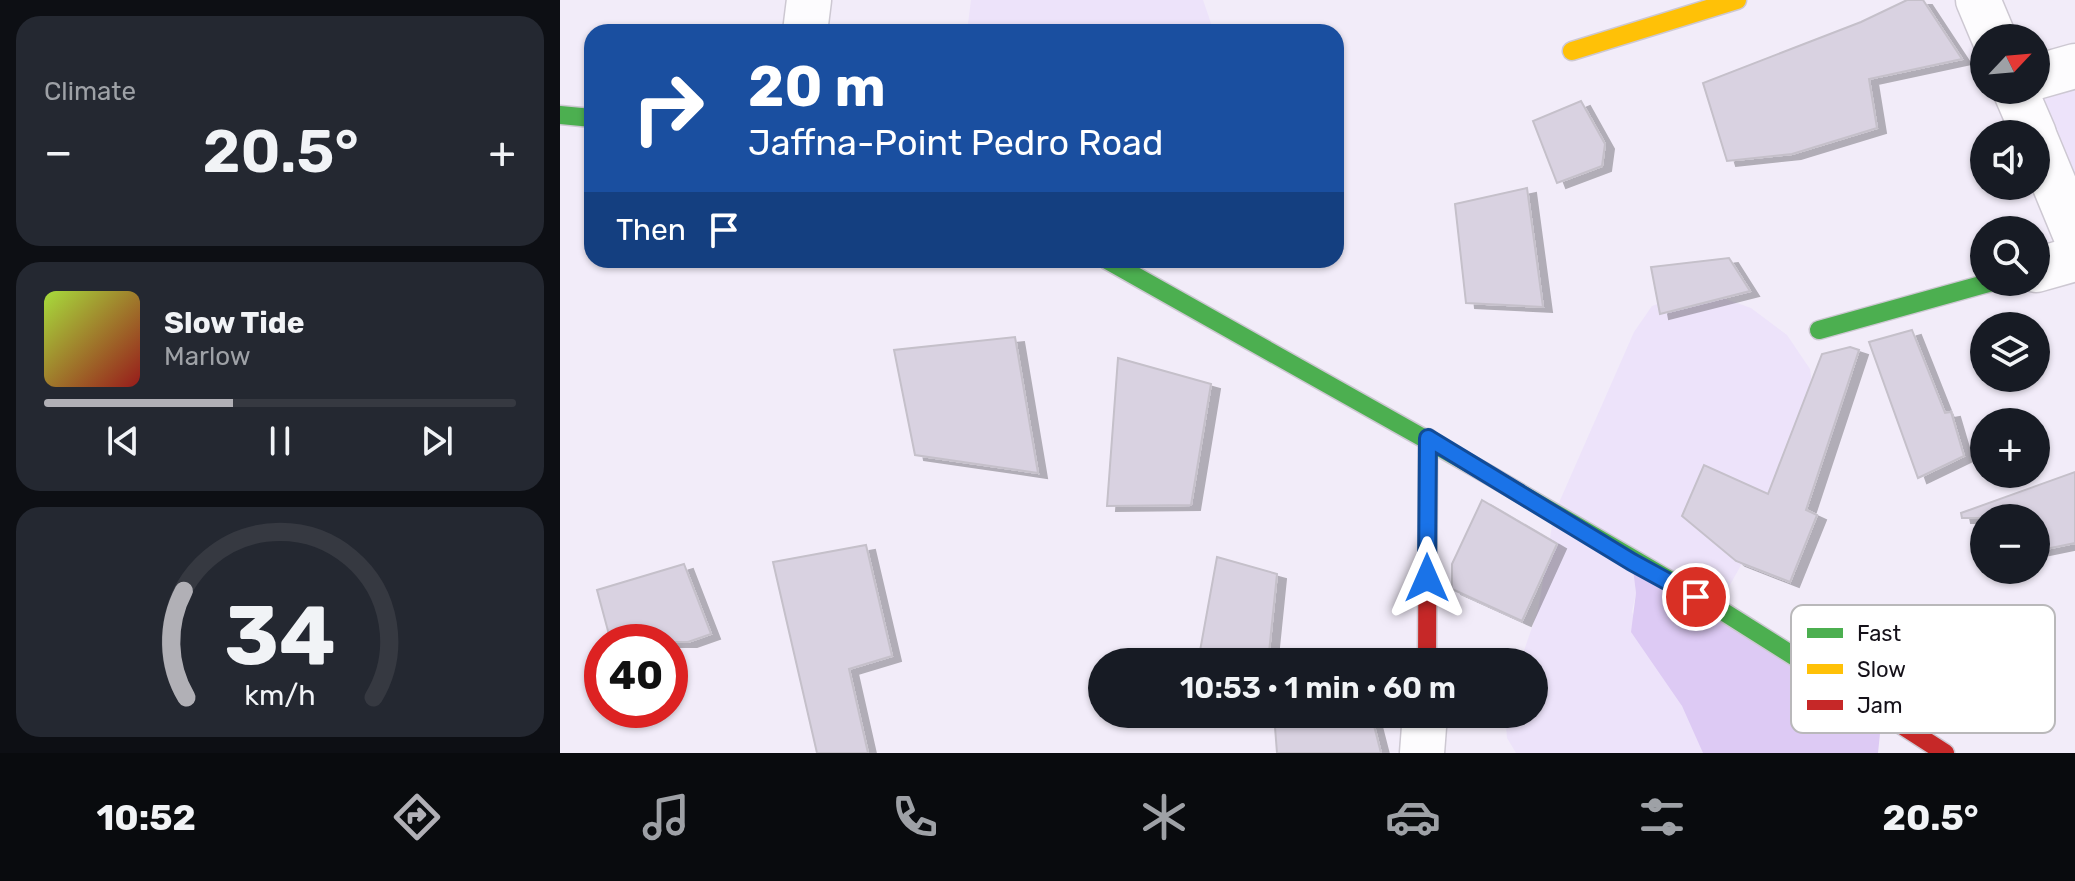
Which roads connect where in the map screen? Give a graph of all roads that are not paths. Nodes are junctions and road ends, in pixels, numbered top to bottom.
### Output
1 (809, 0) edge
2 (1737, 0) edge
3 (1978, 0) edge
4 (806, 24) edge
5 (1988, 24) edge
6 (1572, 51) dead end
7 (2075, 66) edge
8 (2050, 73) edge
9 (560, 115) edge
10 (584, 117) edge
11 (2050, 174) edge
12 (2075, 234) edge
13 (2075, 259) edge
14 (2050, 266) edge
15 (1121, 268) edge
16 (1970, 288) edge
17 (1819, 330) dead end
18 (1428, 438) junction
19 (1427, 648) edge
20 (1791, 655) edge
21 (1424, 728) edge
22 (1914, 733) edge
23 (1422, 753) edge
24 (1945, 753) edge

1 - 4 street
2 - 6 main road
3 - 5 street
7 - 8 street
9 - 10 main road
11 - 12 street
13 - 14 street
15 - 18 main road
16 - 17 main road
18 - 19 main road
18 - 20 main road
21 - 23 street
22 - 24 main road

